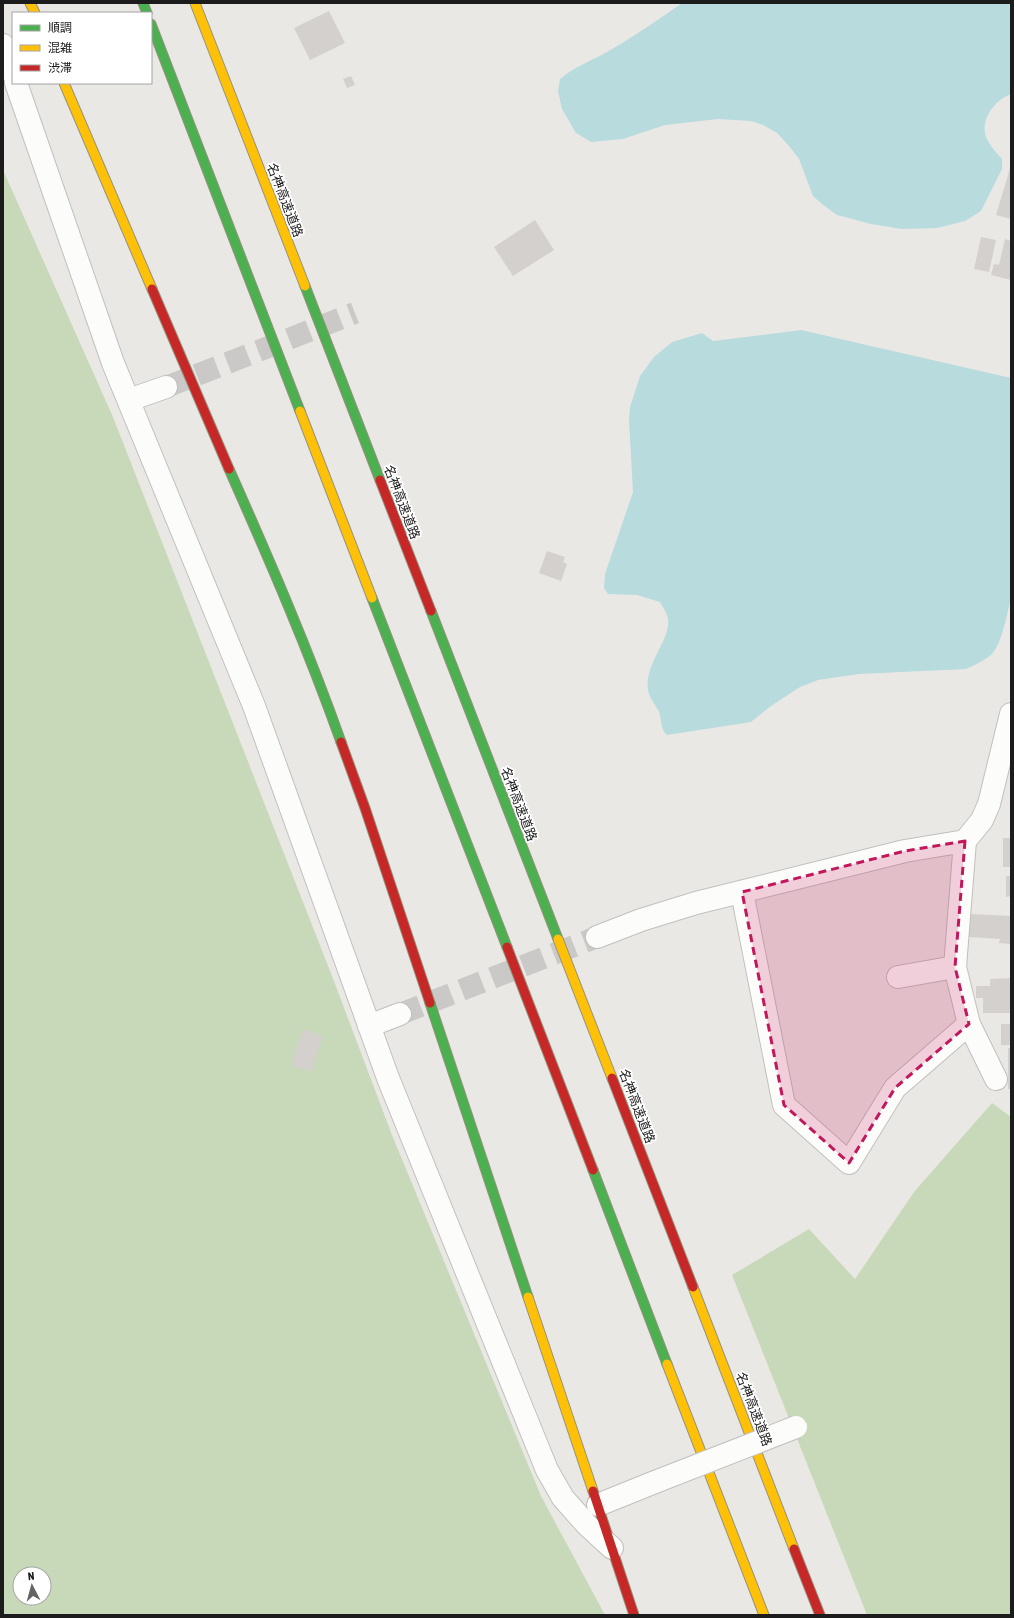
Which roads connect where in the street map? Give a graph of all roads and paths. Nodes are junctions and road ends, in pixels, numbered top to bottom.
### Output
1 (30, 3) edge
2 (195, 3) edge
3 (34, 12) edge
4 (152, 27) edge
5 (3, 44) edge
6 (12, 70) edge
7 (16, 84) edge
8 (64, 84) edge
9 (166, 386) tunnel mouth
10 (129, 400) junction
11 (1011, 714) edge
12 (1007, 745) edge
13 (965, 841) junction
14 (742, 892) junction
15 (597, 937) tunnel mouth
16 (955, 967) junction
17 (898, 976) dead end
18 (400, 1014) tunnel mouth
19 (969, 1024) junction
20 (369, 1026) junction
21 (996, 1079) dead end
22 (796, 1427) dead end
23 (598, 1505) junction
24 (612, 1548) junction
25 (634, 1615) edge
26 (764, 1615) edge
27 (820, 1615) edge

1 - 3 main road
2 - 27 main road, 名神高速道路
4 - 26 main road
5 - 6 street
7 - 10 street
8 - 23 main road
9 - 10 street
10 - 20 street
11 - 12 street
12 - 13 street
13 - 14 street
13 - 16 street
14 - 15 street
14 - 19 street
16 - 17 street
16 - 19 street
18 - 20 street
19 - 21 street
20 - 24 street
22 - 23 street, bridge
23 - 24 main road
24 - 25 main road

